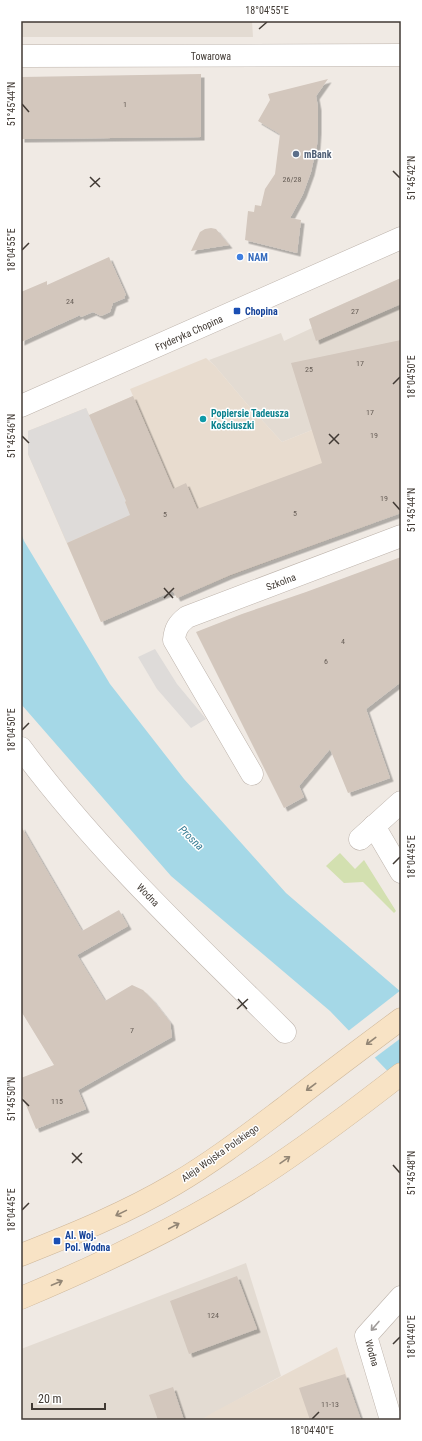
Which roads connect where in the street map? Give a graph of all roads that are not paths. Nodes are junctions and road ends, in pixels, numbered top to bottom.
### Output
1 (21, 56) edge
2 (401, 56) edge
3 (401, 238) edge
4 (21, 406) edge
5 (401, 536) edge
6 (21, 748) edge
7 (252, 774) dead end
8 (401, 802) edge
9 (401, 872) edge
10 (401, 1019) edge
11 (286, 1032) dead end
12 (401, 1074) edge
13 (21, 1255) edge
14 (401, 1297) edge
15 (21, 1298) edge
16 (391, 1420) edge

1 - 2 street, Towarowa
3 - 4 street, Fryderyka Chopina
5 - 7 street, Szkolna
6 - 11 street, Wodna
8 - 9 street
10 -> 13 main road, Aleja Wojska Polskiego
15 -> 12 main road
14 -> 16 street, Wodna

